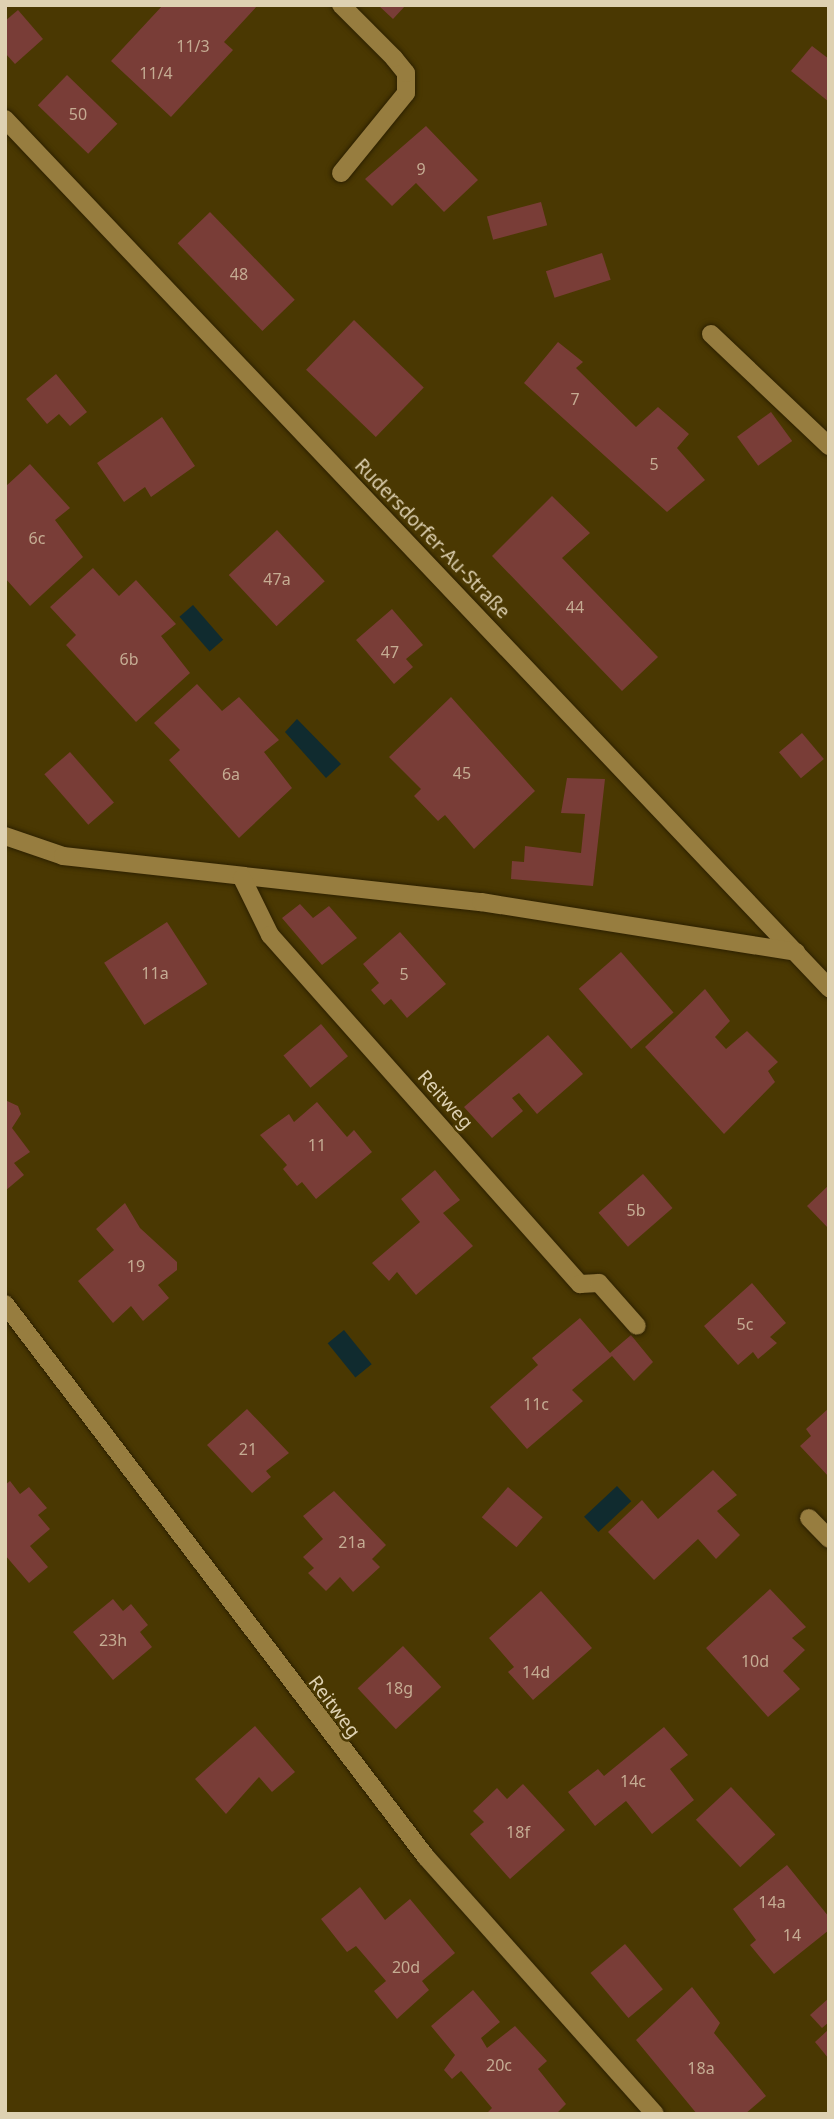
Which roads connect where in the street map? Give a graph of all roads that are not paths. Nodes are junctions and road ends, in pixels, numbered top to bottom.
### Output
1 (341, 5) edge
2 (5, 119) edge
3 (341, 173) dead end
4 (711, 334) dead end
5 (829, 446) edge
6 (5, 836) edge
7 (242, 878) junction
8 (796, 953) junction
9 (829, 988) edge
10 (5, 1304) edge
11 (637, 1326) dead end
12 (809, 1518) dead end
13 (829, 1539) edge
14 (655, 2114) edge

1 - 3 street
2 - 8 street, Rudersdorfer-Au-Straße
4 - 5 street
6 - 7 street
7 - 8 street
7 - 11 street, Reitweg
8 - 9 street, Rudersdorfer-Au-Straße
10 - 14 street, Reitweg
12 - 13 street

